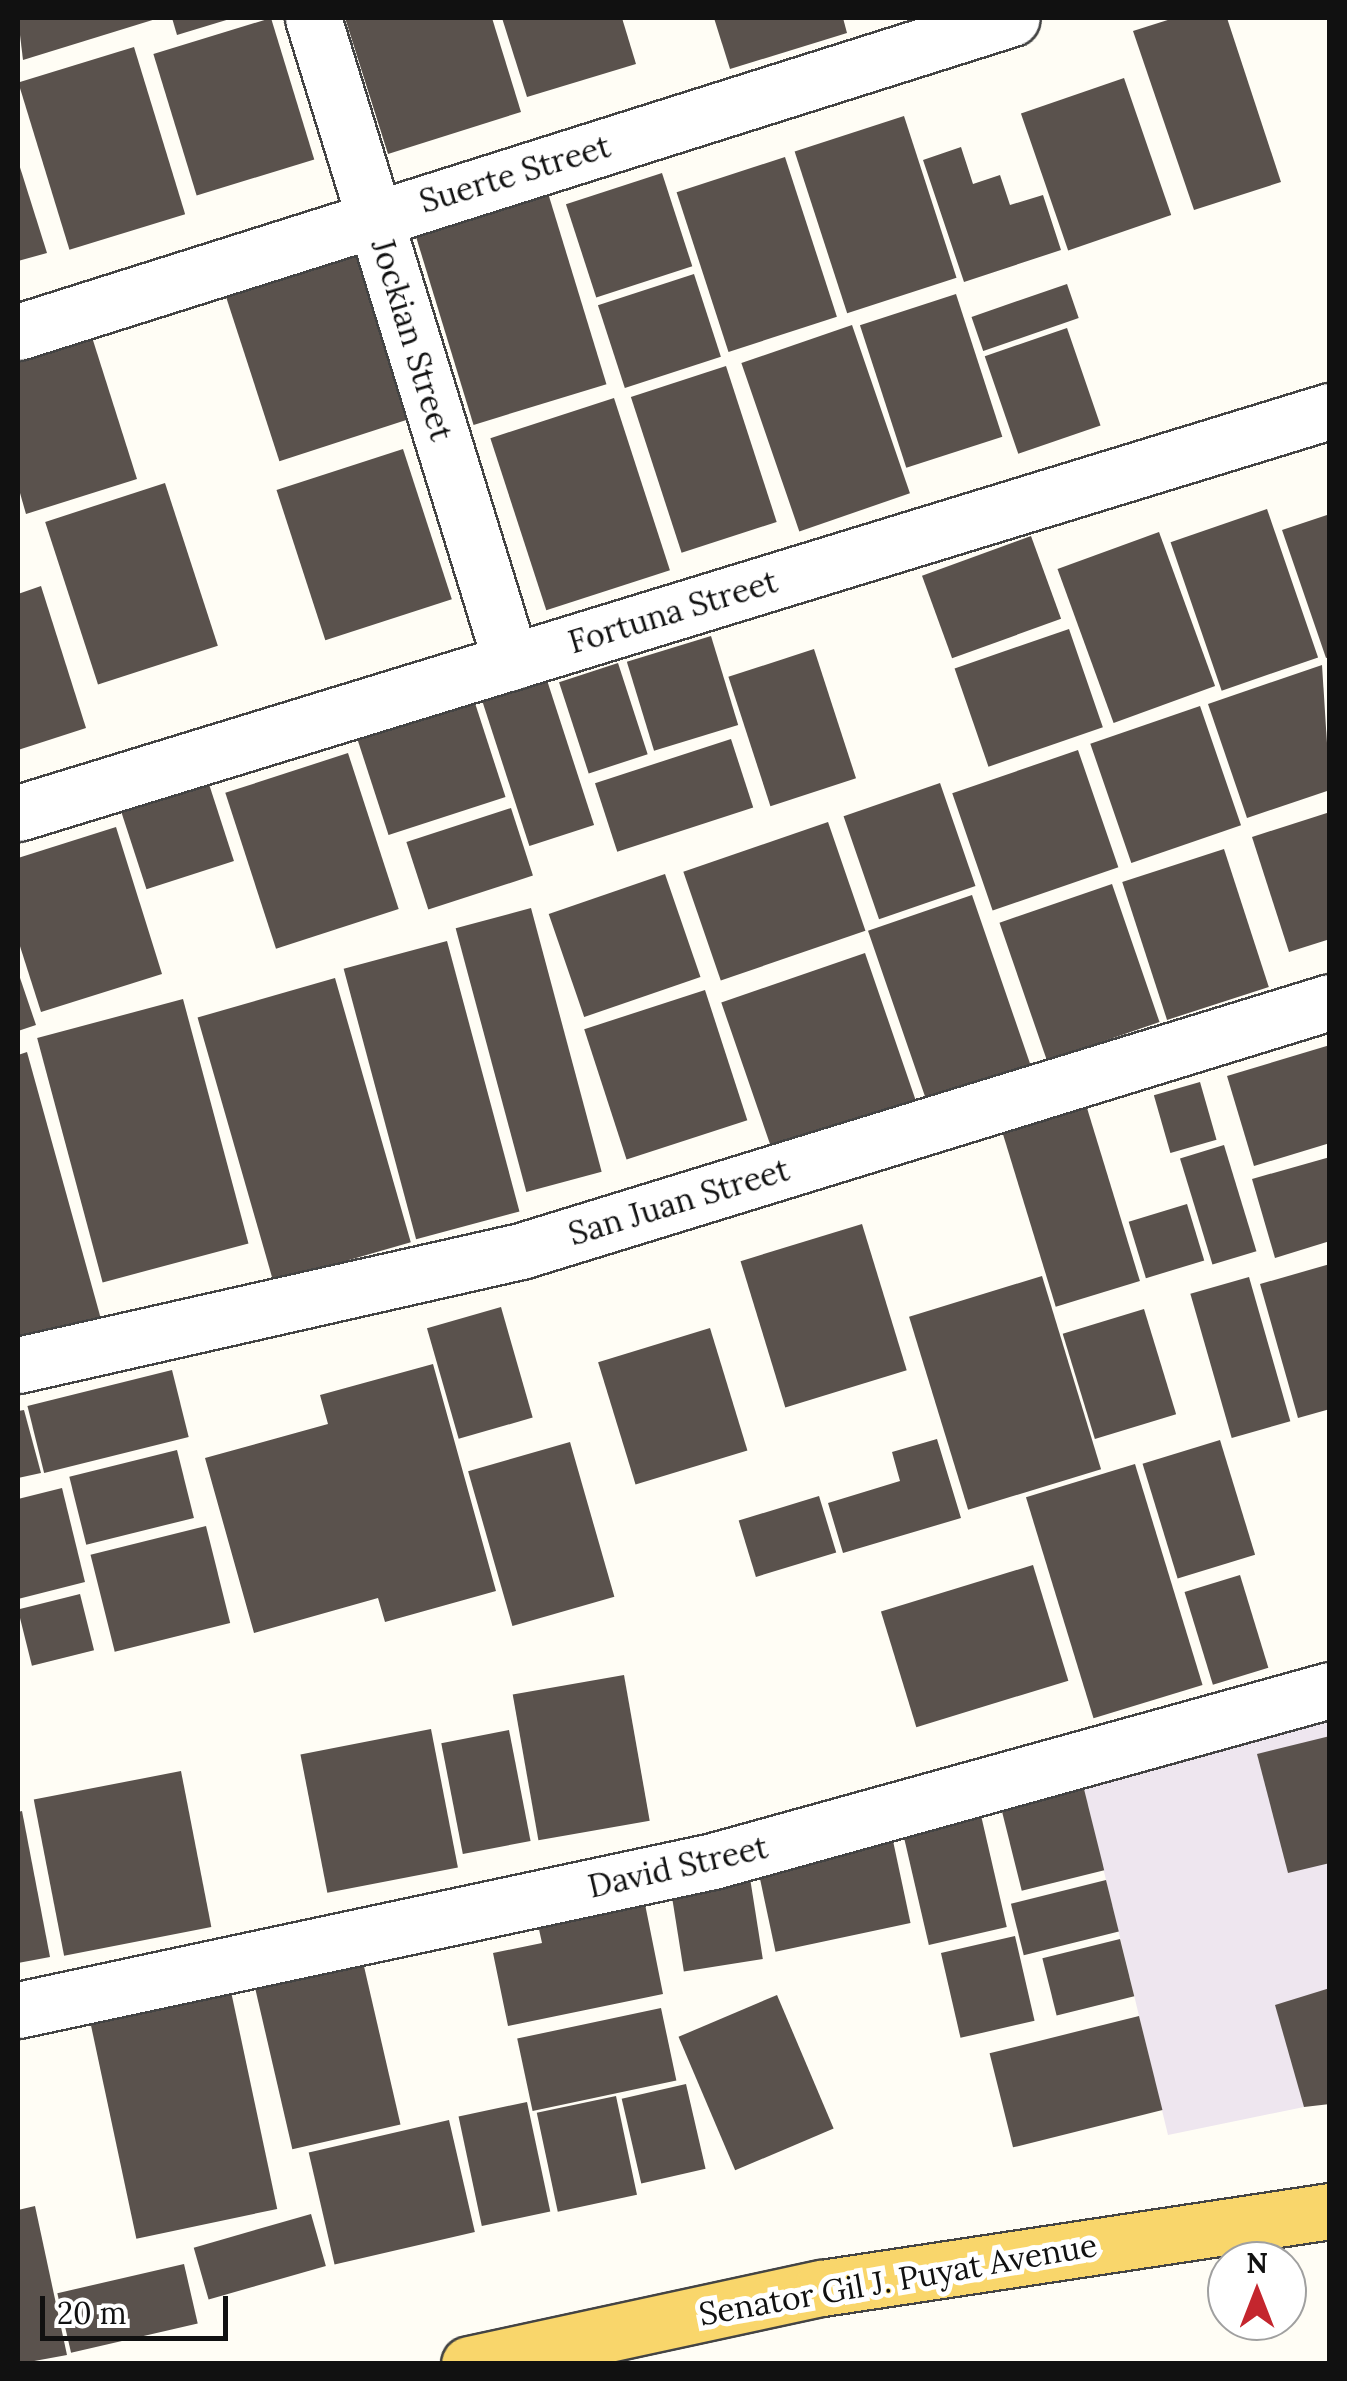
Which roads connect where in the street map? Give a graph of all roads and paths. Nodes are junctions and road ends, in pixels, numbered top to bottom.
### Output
1 (313, 18) edge
2 (1012, 18) edge
3 (374, 218) junction
4 (18, 332) edge
5 (1330, 411) edge
6 (512, 662) junction
7 (18, 814) edge
8 (1330, 1002) edge
9 (18, 1365) edge
10 (1330, 1690) edge
11 (18, 2010) edge
12 (1330, 2212) edge
13 (468, 2364) edge

1 - 3 street, Jockian Street
2 - 3 street, Suerte Street
3 - 4 street, Suerte Street
3 - 6 street, Jockian Street
5 - 6 street, Fortuna Street
6 - 7 street, Fortuna Street
8 - 9 street, San Juan Street
10 - 11 street, David Street
12 - 13 main road, Senator Gil J. Puyat Avenue

